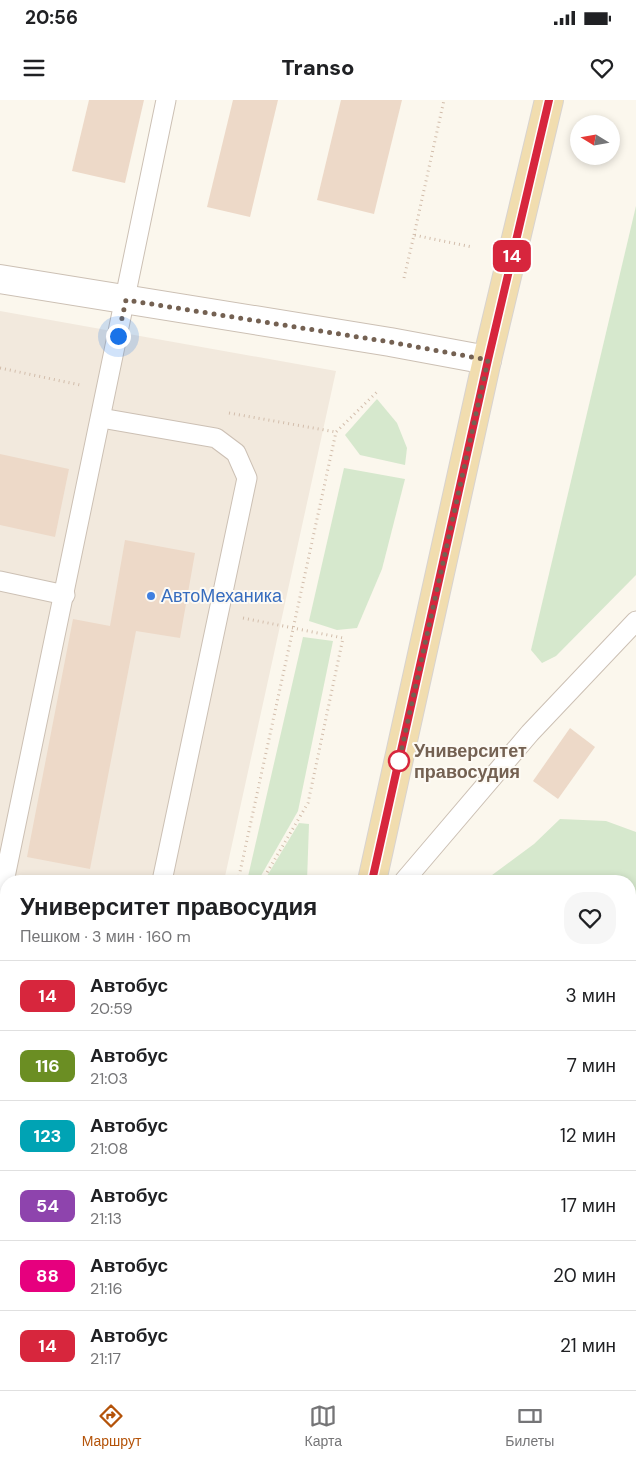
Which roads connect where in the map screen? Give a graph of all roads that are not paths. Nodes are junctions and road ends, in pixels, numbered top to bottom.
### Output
1 (166, 100) edge
2 (549, 100) edge
3 (0, 278) edge
4 (126, 300) junction
5 (488, 360) junction
6 (102, 418) junction
7 (0, 581) edge
8 (65, 595) junction
9 (636, 621) edge
10 (7, 875) edge
11 (163, 875) edge
12 (373, 875) edge
13 (409, 875) edge

1 - 4 lane
2 - 5 main road
3 - 4 street
4 - 5 street
4 - 6 lane
5 - 12 main road
6 - 8 lane
6 - 11 lane
7 - 8 lane
8 - 10 lane
9 - 13 lane

